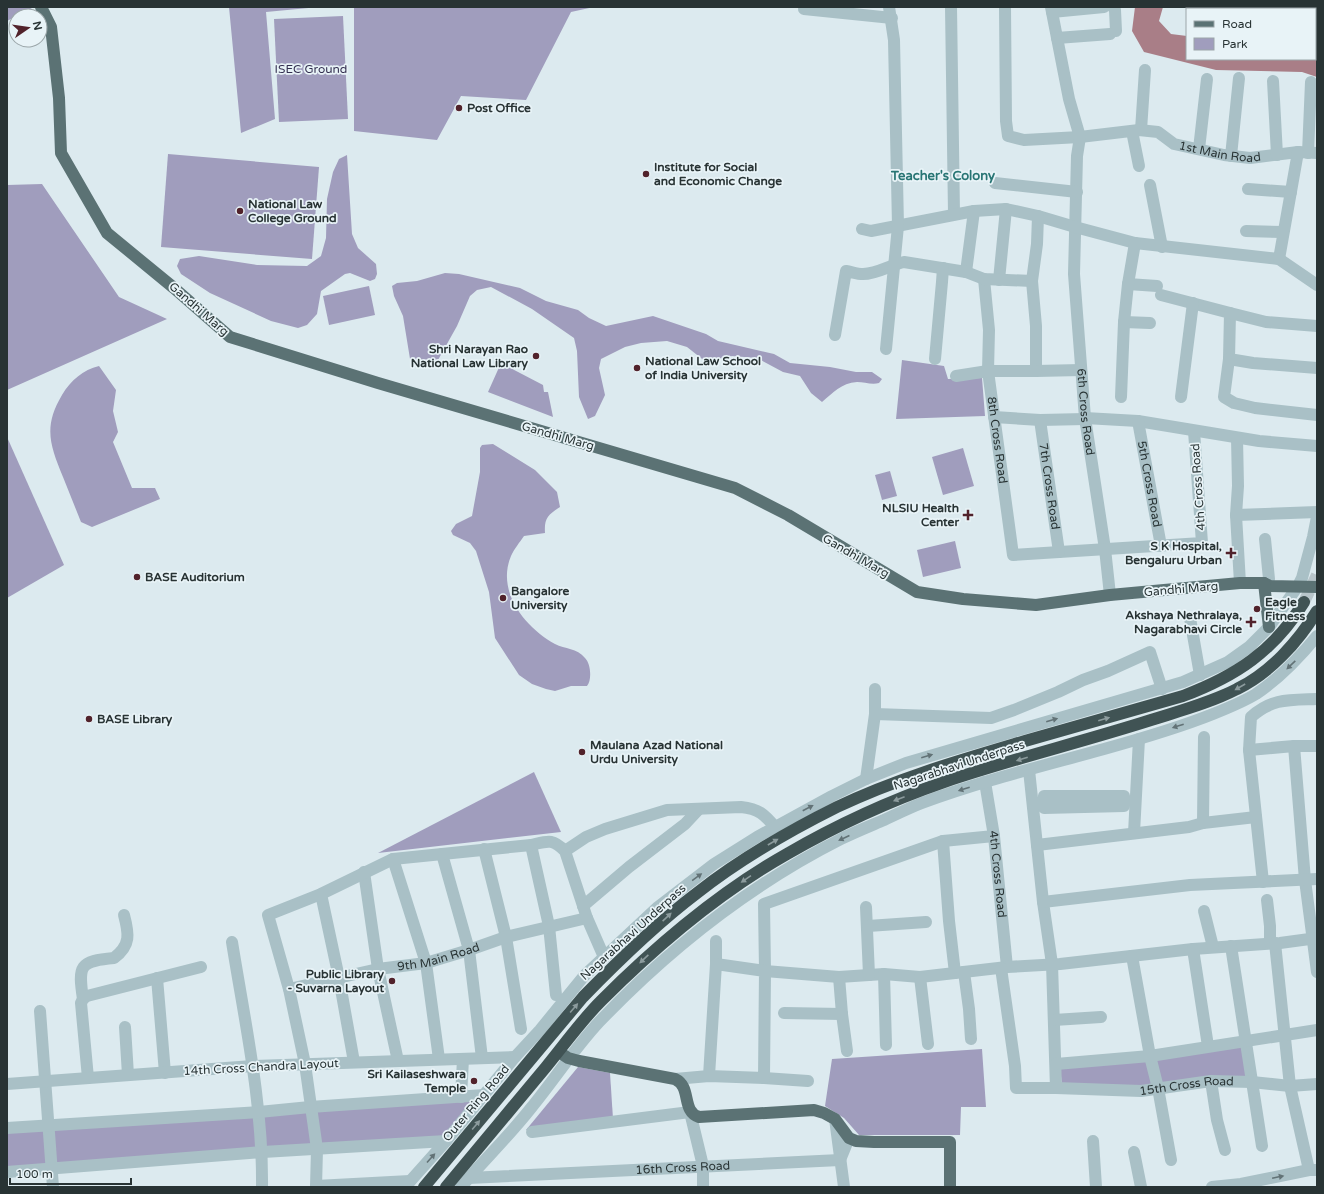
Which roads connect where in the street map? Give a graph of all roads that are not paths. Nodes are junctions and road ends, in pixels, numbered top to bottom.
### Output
1 (41, 7) edge
2 (951, 7) edge
3 (1005, 7) edge
4 (1104, 7) edge
5 (1113, 7) edge
6 (804, 9) dead end
7 (1052, 10) edge
8 (890, 12) edge
9 (1057, 38) junction
10 (1145, 70) dead end
11 (1238, 78) dead end
12 (1207, 79) dead end
13 (1273, 81) dead end
14 (1311, 82) dead end
15 (1137, 130) junction
16 (1080, 138) junction
17 (1199, 149) junction
18 (1308, 153) edge
19 (1278, 155) junction
20 (1231, 156) junction
21 (1139, 166) dead end
22 (995, 182) dead end
23 (1150, 185) dead end
24 (1248, 190) dead end
25 (1077, 192) junction
26 (1291, 192) junction
27 (1006, 209) junction
28 (974, 211) junction
29 (954, 214) junction
30 (1038, 216) junction
31 (898, 226) junction
32 (1075, 227) junction
33 (862, 229) dead end
34 (1246, 231) dead end
35 (1283, 232) junction
36 (1135, 243) junction
37 (1162, 247) junction
38 (1278, 259) junction
39 (895, 264) junction
40 (943, 268) junction
41 (966, 272) junction
42 (984, 279) junction
43 (999, 280) junction
44 (1032, 281) junction
45 (1128, 284) junction
46 (1317, 285) edge
47 (1193, 303) junction
48 (1230, 313) junction
49 (1124, 322) junction
50 (1150, 323) dead end
51 (1317, 326) edge
52 (835, 335) dead end
53 (886, 349) dead end
54 (935, 359) dead end
55 (1228, 359) junction
56 (1317, 368) edge
57 (1081, 370) junction
58 (988, 371) junction
59 (1036, 371) junction
60 (956, 376) dead end
61 (1121, 397) dead end
62 (1181, 397) dead end
63 (1317, 415) edge
64 (994, 417) junction
65 (1085, 418) junction
66 (1040, 420) junction
67 (1138, 421) junction
68 (1194, 430) junction
69 (1238, 438) junction
70 (1317, 446) edge
71 (1317, 512) edge
72 (1236, 515) junction
73 (1317, 517) edge
74 (1265, 538) dead end
75 (1161, 546) junction
76 (1105, 549) junction
77 (1059, 552) junction
78 (1317, 579) edge
79 (1267, 581) junction
80 (1300, 582) junction
81 (1240, 583) junction
82 (1317, 587) edge
83 (1110, 595) junction
84 (1304, 602) tunnel mouth
85 (1317, 611) edge
86 (1190, 618) dead end
87 (1269, 627) junction
88 (1317, 636) edge
89 (1200, 675) junction
90 (874, 689) dead end
91 (1162, 689) junction
92 (1317, 699) edge
93 (875, 714) junction
94 (1204, 736) dead end
95 (1140, 739) junction
96 (1294, 746) junction
97 (1317, 746) edge
98 (1249, 750) junction
99 (1029, 770) junction
100 (866, 779) junction
101 (985, 782) junction
102 (1130, 802) junction
103 (699, 809) junction
104 (1256, 817) junction
105 (1203, 823) junction
106 (775, 827) junction
107 (1134, 833) junction
108 (994, 836) junction
109 (943, 841) junction
110 (531, 845) junction
111 (1038, 845) junction
112 (484, 849) junction
113 (565, 851) junction
114 (442, 854) junction
115 (393, 859) junction
116 (364, 872) junction
117 (1311, 880) edge
118 (1263, 882) junction
119 (321, 894) junction
120 (1267, 900) dead end
121 (1043, 902) junction
122 (866, 907) dead end
123 (1204, 911) dead end
124 (585, 912) junction
125 (124, 916) dead end
126 (926, 922) dead end
127 (549, 926) junction
128 (868, 926) junction
129 (506, 937) junction
130 (1315, 938) edge
131 (716, 941) dead end
132 (232, 942) dead end
133 (1272, 943) junction
134 (1231, 946) junction
135 (1213, 948) junction
136 (1193, 949) junction
137 (469, 950) junction
138 (1132, 956) junction
139 (604, 957) junction
140 (426, 963) junction
141 (716, 964) junction
142 (1052, 964) junction
143 (201, 967) dead end
144 (1004, 967) junction
145 (378, 969) junction
146 (764, 971) junction
147 (960, 972) junction
148 (1317, 972) edge
149 (884, 974) junction
150 (869, 975) junction
151 (839, 977) junction
152 (920, 977) junction
153 (156, 978) junction
154 (339, 978) junction
155 (289, 989) junction
156 (556, 995) dead end
157 (82, 999) junction
158 (40, 1011) dead end
159 (784, 1013) dead end
160 (842, 1014) junction
161 (1100, 1018) dead end
162 (1054, 1020) junction
163 (125, 1027) dead end
164 (521, 1028) dead end
165 (1317, 1030) edge
166 (545, 1034) junction
167 (1285, 1034) junction
168 (971, 1039) dead end
169 (1247, 1040) junction
170 (928, 1044) dead end
171 (886, 1045) dead end
172 (1208, 1046) junction
173 (847, 1051) dead end
174 (564, 1055) junction
175 (1150, 1056) junction
176 (515, 1057) junction
177 (482, 1058) junction
178 (439, 1059) junction
179 (462, 1059) junction
180 (398, 1061) junction
181 (354, 1062) junction
182 (305, 1064) junction
183 (1056, 1064) junction
184 (252, 1066) junction
185 (165, 1073) junction
186 (128, 1075) junction
187 (709, 1076) junction
188 (88, 1078) junction
189 (764, 1078) junction
190 (674, 1079) junction
191 (808, 1081) dead end
192 (1211, 1081) junction
193 (44, 1082) junction
194 (1252, 1082) junction
195 (7, 1084) edge
196 (1317, 1084) edge
197 (1290, 1086) junction
198 (1056, 1088) junction
199 (1158, 1088) junction
200 (484, 1095) junction
201 (461, 1097) junction
202 (310, 1107) junction
203 (259, 1112) junction
204 (690, 1112) junction
205 (835, 1119) junction
206 (48, 1126) junction
207 (7, 1128) edge
208 (532, 1132) dead end
209 (849, 1138) junction
210 (446, 1141) junction
211 (1093, 1141) dead end
212 (1262, 1146) dead end
213 (317, 1149) junction
214 (1225, 1150) dead end
215 (263, 1152) junction
216 (1134, 1152) dead end
217 (840, 1160) junction
218 (1171, 1160) dead end
219 (702, 1166) junction
220 (51, 1169) junction
221 (1313, 1170) edge
222 (7, 1172) edge
223 (503, 1182) edge
224 (465, 1183) edge
225 (407, 1184) edge
226 (53, 1187) edge
227 (262, 1187) edge
228 (316, 1187) edge
229 (424, 1187) edge
230 (446, 1187) edge
231 (703, 1187) edge
232 (844, 1187) edge
233 (950, 1187) edge
234 (1096, 1187) edge
235 (1141, 1187) edge
236 (1212, 1187) edge

1 - 83 main road, Gandhi Marg
2 - 29 street
3 - 16 street, 1st Main Road
4 - 7 street
5 - 9 street
6 - 8 street
7 - 9 street
8 - 31 street
9 - 16 street
10 - 15 street
11 - 20 street
12 - 17 street
13 - 19 street
14 - 18 street
15 - 16 street, 1st Main Road
15 - 17 street, 1st Main Road
15 - 21 street
16 - 25 street, 6th Cross Road
17 - 20 street, 1st Main Road
18 - 19 street, 1st Main Road
18 - 26 street
19 - 20 street, 1st Main Road
22 - 25 street
23 - 37 street
24 - 26 street
25 - 32 street, 6th Cross Road
26 - 35 street
27 - 28 street
27 - 30 street
27 - 43 street
28 - 29 street
28 - 41 street
29 - 31 street
30 - 32 street
30 - 44 street
31 - 33 street
31 - 39 street
32 - 36 street
32 - 57 street, 6th Cross Road
34 - 35 street
35 - 38 street
36 - 37 street
36 - 45 street
37 - 38 street
38 - 46 street
39 - 40 street
39 - 52 street
39 - 53 street
40 - 41 street
40 - 54 street
41 - 42 street
42 - 43 street
42 - 58 street, 8th Cross Road
43 - 44 street
44 - 59 street
45 - 47 street
45 - 49 street
47 - 48 street
47 - 62 street
48 - 51 street
48 - 55 street
49 - 50 street
49 - 61 street
55 - 56 street
55 - 63 street
57 - 59 street
57 - 65 street, 6th Cross Road
58 - 59 street
58 - 60 street
58 - 64 street, 8th Cross Road
64 - 66 street
64 - 77 street, 8th Cross Road
65 - 66 street
65 - 67 street
65 - 76 street, 6th Cross Road
66 - 77 street, 7th Cross Road
67 - 68 street
67 - 75 street, 5th Cross Road
68 - 69 street
68 - 75 street, 4th Cross Road
69 - 70 street
69 - 72 street
71 - 72 street
72 - 81 street
73 - 80 street
74 - 79 street
75 - 76 street
76 - 77 street
76 - 83 street, 6th Cross Road
78 - 80 main road
79 - 80 main road, Gandhi Marg
79 - 81 main road, Gandhi Marg
79 - 87 main road
80 - 82 main road, Gandhi Marg
80 - 87 street
81 - 83 main road, Gandhi Marg
166 -> 84 highway, Nagarabhavi Underpass
85 -> 174 highway, Nagarabhavi Underpass
86 - 89 street
87 - 89 street
88 -> 95 street
89 - 91 street
90 - 93 street
91 - 93 street
100 -> 91 street
92 - 98 street
93 - 100 street
94 - 105 street
95 - 99 street
95 - 102 street
96 - 97 street
96 - 98 street
96 - 117 street
98 - 104 street
99 - 101 street
99 - 111 street
106 -> 100 street
101 - 108 street, 4th Cross Road
101 -> 174 street
102 - 102 street
102 - 107 street
103 - 106 street
103 - 113 street
103 - 124 street
104 - 105 street
104 - 118 street
105 - 107 street
139 -> 106 street
107 - 111 street
108 - 109 street
108 - 144 street, 4th Cross Road
109 - 146 street
109 - 147 street
110 - 112 street
110 - 113 street
110 - 127 street
111 - 121 street
112 - 114 street
112 - 129 street
113 - 124 street
114 - 115 street
114 - 137 street
115 - 116 street
115 - 140 street
116 - 119 street
116 - 145 street
117 - 118 street
117 - 130 street
118 - 121 street
119 - 154 street
119 - 155 street
120 - 133 street
121 - 142 street
122 - 128 street
123 - 135 street
124 - 127 street, 9th Main Road
124 - 139 street
125 - 157 street
126 - 128 street
127 - 129 street, 9th Main Road
127 - 156 street
128 - 150 street
129 - 137 street, 9th Main Road
129 - 164 street
130 - 133 street
130 - 148 street
131 - 141 street
132 - 184 street
133 - 134 street
133 - 167 street
134 - 135 street
134 - 169 street
135 - 136 street
136 - 138 street
136 - 172 street
137 - 140 street, 9th Main Road
137 - 177 street
138 - 142 street
138 - 175 street
139 - 166 street
140 - 145 street, 9th Main Road
140 - 178 street
141 - 146 street
141 - 187 street
142 - 144 street
142 - 162 street
143 - 153 street
144 - 147 street
144 - 198 street, 4th Cross Road
145 - 154 street, 9th Main Road
145 - 180 street
146 - 151 street
146 - 189 street
147 - 152 street
147 - 168 street
149 - 150 street
149 - 152 street
149 - 171 street
150 - 151 street
151 - 160 street
152 - 170 street
153 - 157 street
153 - 185 street
154 - 155 street, 9th Main Road
154 - 181 street
155 - 182 street
157 - 188 street
158 - 193 street
159 - 160 street
160 - 173 street
161 - 162 street
162 - 183 street
163 - 186 street
165 - 167 street
166 - 176 street
229 -> 166 highway, Outer Ring Road
167 - 169 street
167 - 197 street
169 - 172 street
169 - 194 street
172 - 175 street
174 - 190 main road
174 - 224 street
174 - 230 highway
175 - 183 street
175 - 199 street
176 - 177 street, 14th Cross Chandra Layout
176 - 200 street
177 - 179 street, 14th Cross Chandra Layout
178 - 179 street, 14th Cross Chandra Layout
178 - 180 street, 14th Cross Chandra Layout
179 - 201 street
180 - 181 street, 14th Cross Chandra Layout
181 - 182 street, 14th Cross Chandra Layout
182 - 184 street, 14th Cross Chandra Layout
182 - 202 street
183 - 198 street
184 - 185 street, 14th Cross Chandra Layout
184 - 203 street
185 - 186 street, 14th Cross Chandra Layout
186 - 188 street, 14th Cross Chandra Layout
187 - 189 street
187 - 190 street
188 - 193 street, 14th Cross Chandra Layout
189 - 191 street
190 - 204 main road
192 - 194 street, 15th Cross Road
192 - 199 street, 15th Cross Road
192 - 214 street
193 - 195 street, 14th Cross Chandra Layout
193 - 206 street
194 - 197 street, 15th Cross Road
194 - 212 street
196 - 197 street, 15th Cross Road
197 - 221 street
198 - 199 street, 15th Cross Road
199 - 218 street
200 - 201 street
200 - 210 street
201 - 202 street
202 - 203 street
202 - 213 street
203 - 206 street
203 - 215 street
204 - 205 main road
204 - 208 street
204 - 219 street
205 - 209 main road
205 - 217 street
206 - 207 street
206 - 220 street
209 - 217 street
209 - 233 main road
210 - 213 street
225 -> 210 street
211 - 234 street
213 - 215 street
213 - 228 street
215 - 220 street
215 - 227 street
216 - 235 street
217 - 219 street, 16th Cross Road
217 - 232 street
219 - 223 street, 16th Cross Road
219 - 231 street
220 - 222 street
220 - 226 street
236 -> 221 street
223 - 224 street, 16th Cross Road
225 - 228 street

